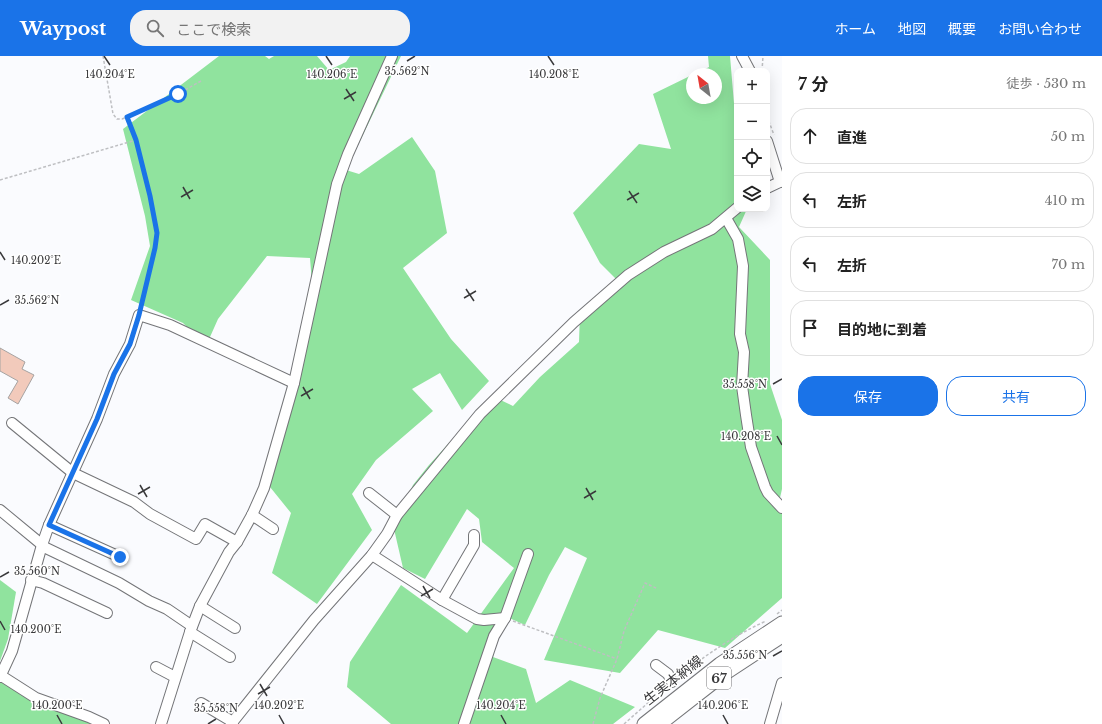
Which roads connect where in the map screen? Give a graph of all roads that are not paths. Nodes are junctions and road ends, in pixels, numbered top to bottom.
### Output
1 (392, 56) edge
2 (742, 56) edge
3 (748, 68) edge
4 (771, 140) edge
5 (781, 182) edge
6 (770, 187) edge
7 (734, 211) edge
8 (726, 218) junction
9 (294, 383) junction
10 (12, 423) dead end
11 (73, 473) junction
12 (369, 493) dead end
13 (782, 508) edge
14 (0, 510) edge
15 (397, 514) junction
16 (252, 515) junction
17 (49, 525) junction
18 (273, 529) dead end
19 (474, 535) dead end
20 (237, 542) junction
21 (42, 545) junction
22 (528, 554) dead end
23 (372, 555) junction
24 (120, 557) dead end
25 (31, 580) junction
26 (442, 600) junction
27 (200, 606) junction
28 (107, 612) dead end
29 (505, 618) junction
30 (778, 620) edge
31 (235, 628) dead end
32 (191, 629) junction
33 (782, 636) edge
34 (230, 657) dead end
35 (656, 665) dead end
36 (156, 667) dead end
37 (0, 676) edge
38 (175, 677) junction
39 (672, 682) road end
40 (782, 683) edge
41 (201, 703) dead end
42 (232, 723) edge
43 (104, 724) edge
44 (161, 724) edge
45 (464, 724) edge
46 (644, 724) edge
47 (660, 724) edge
48 (770, 724) edge

1 - 9 street
2 - 3 street
4 - 5 street
5 - 6 street
7 - 8 street
8 - 13 street
8 - 15 street
9 - 11 street
9 - 16 street
10 - 11 street
11 - 17 street
11 - 20 street
12 - 15 street
14 - 21 street
15 - 23 street
16 - 18 street
16 - 20 street
17 - 21 street
17 - 24 street
19 - 26 street
20 - 27 street
21 - 25 street
21 - 32 street
22 - 29 street
23 - 26 street
23 - 42 street
25 - 28 street
25 - 37 street
26 - 29 street
27 - 31 street
27 - 32 street
29 - 45 street
30 - 46 main road, 生実本納線 / 67
32 - 34 street
32 - 38 street
33 - 47 main road, 生実本納線 / 67
35 - 39 street
36 - 38 street
37 - 43 street
38 - 44 street
40 - 48 street
41 - 42 street

